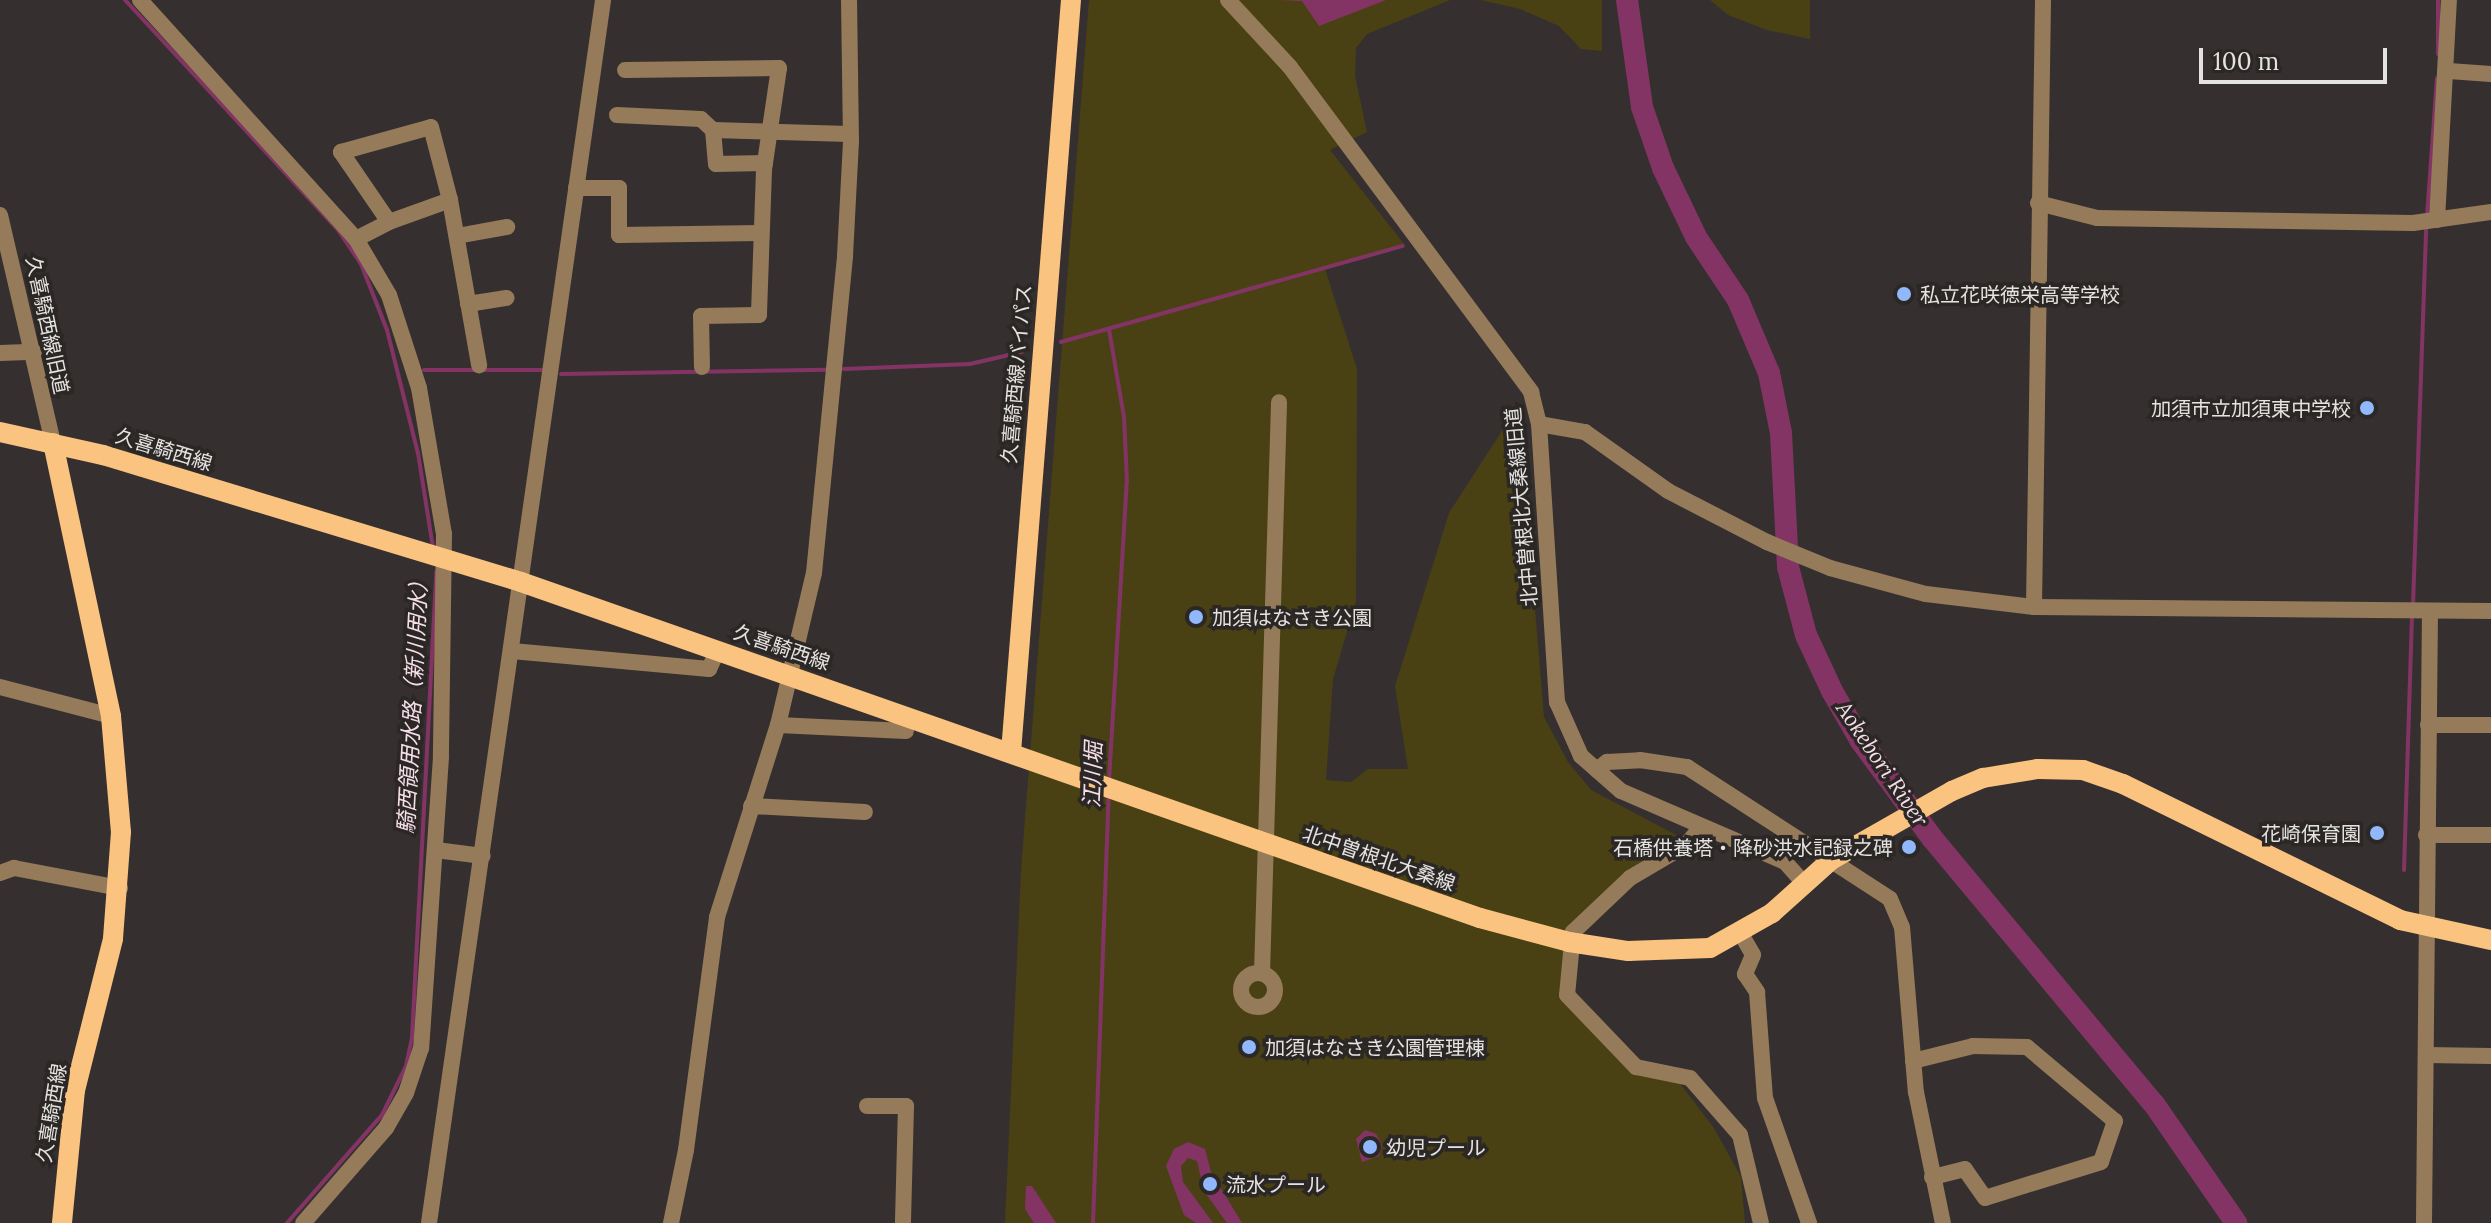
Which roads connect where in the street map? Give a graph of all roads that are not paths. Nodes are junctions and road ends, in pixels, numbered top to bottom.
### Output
1 (140, 0) edge
2 (603, 0) edge
3 (849, 0) edge
4 (1071, 0) edge
5 (1228, 0) edge
6 (2043, 0) edge
7 (2449, 0) edge
8 (625, 70) dead end
9 (2449, 71) junction
10 (2491, 74) edge
11 (617, 115) dead end
12 (713, 130) junction
13 (773, 132) junction
14 (850, 134) junction
15 (765, 163) junction
16 (576, 188) junction
17 (450, 200) junction
18 (2038, 203) junction
19 (2491, 212) edge
20 (0, 215) edge
21 (2437, 220) junction
22 (389, 222) junction
23 (507, 227) dead end
24 (761, 233) junction
25 (457, 236) junction
26 (356, 239) junction
27 (507, 298) dead end
28 (468, 304) junction
29 (34, 352) junction
30 (0, 353) edge
31 (479, 365) dead end
32 (702, 367) dead end
33 (1279, 402) dead end
34 (1539, 424) junction
35 (0, 432) edge
36 (53, 443) junction
37 (447, 559) junction
38 (521, 582) junction
39 (2034, 607) junction
40 (2430, 611) junction
41 (2491, 611) edge
42 (718, 650) junction
43 (512, 651) junction
44 (790, 676) junction
45 (0, 687) edge
46 (111, 716) junction
47 (778, 725) junction
48 (2428, 725) junction
49 (2491, 725) edge
50 (906, 731) dead end
51 (1011, 752) junction
52 (1597, 770) junction
53 (751, 806) junction
54 (865, 812) dead end
55 (1700, 828) junction
56 (2426, 835) junction
57 (2491, 835) edge
58 (1263, 843) junction
59 (436, 850) junction
60 (483, 856) junction
61 (1831, 860) junction
62 (0, 873) edge
63 (1802, 881) junction
64 (120, 888) junction
65 (2425, 927) junction
66 (1741, 934) junction
67 (2491, 940) edge
68 (1569, 942) junction
69 (1262, 973) dead end
70 (2426, 1055) junction
71 (2491, 1056) edge
72 (1913, 1061) junction
73 (867, 1106) dead end
74 (1932, 1177) junction
75 (62, 1223) edge
76 (303, 1223) edge
77 (429, 1223) edge
78 (671, 1223) edge
79 (903, 1223) edge
80 (1761, 1223) edge
81 (1809, 1223) edge
82 (1943, 1223) edge
83 (2424, 1223) edge

1 - 26 street
2 - 16 street
3 - 14 street
4 - 51 main road, 久喜騎西線バイパス
5 - 34 street, 北中曽根北大桑線旧道
6 - 18 street
7 - 9 street
8 - 13 street
9 - 10 street
9 - 21 street
11 - 12 street
12 - 13 street
12 - 15 street
13 - 14 street
13 - 15 street
14 - 44 street
15 - 24 street
16 - 24 street
16 - 38 street
17 - 22 street
17 - 22 street
17 - 25 street
18 - 21 street
18 - 39 street
19 - 21 street
20 - 29 street, 久喜騎西線旧道
22 - 26 street
23 - 25 street
24 - 32 street
25 - 28 street
26 - 37 street
27 - 28 street
28 - 31 street
29 - 30 street
29 - 36 street, 久喜騎西線旧道
33 - 58 street
34 - 39 street
34 - 52 street, 北中曽根北大桑線旧道
35 - 36 main road
36 - 37 main road, 久喜騎西線
36 - 46 main road, 久喜騎西線
37 - 38 main road, 久喜騎西線
37 - 59 street
38 - 42 main road, 久喜騎西線
38 - 43 street
39 - 40 street
40 - 41 street
40 - 48 street
42 - 43 street
42 - 44 main road, 久喜騎西線
43 - 60 street
44 - 47 street
44 - 51 main road, 久喜騎西線
45 - 46 street
46 - 64 main road, 久喜騎西線
47 - 50 street
47 - 53 street
48 - 49 street
48 - 56 street
51 - 58 main road, 北中曽根北大桑線
52 - 55 street, 北中曽根北大桑線旧道
52 - 61 street
53 - 54 street
53 - 78 street
55 - 63 street, 北中曽根北大桑線旧道
55 - 68 street
56 - 57 street
56 - 65 street
58 - 68 main road, 北中曽根北大桑線
58 - 69 street
59 - 60 street
59 - 76 street
60 - 77 street
61 - 63 main road, 北中曽根北大桑線
61 - 65 main road, 北中曽根北大桑線
61 - 72 street
62 - 64 street
63 - 66 main road, 北中曽根北大桑線
64 - 75 main road, 久喜騎西線
65 - 67 main road, 北中曽根北大桑線
65 - 70 street
66 - 68 main road, 北中曽根北大桑線
66 - 81 street
68 - 80 street
70 - 71 street
70 - 83 street
72 - 74 street
72 - 74 street
73 - 79 street
74 - 82 street

